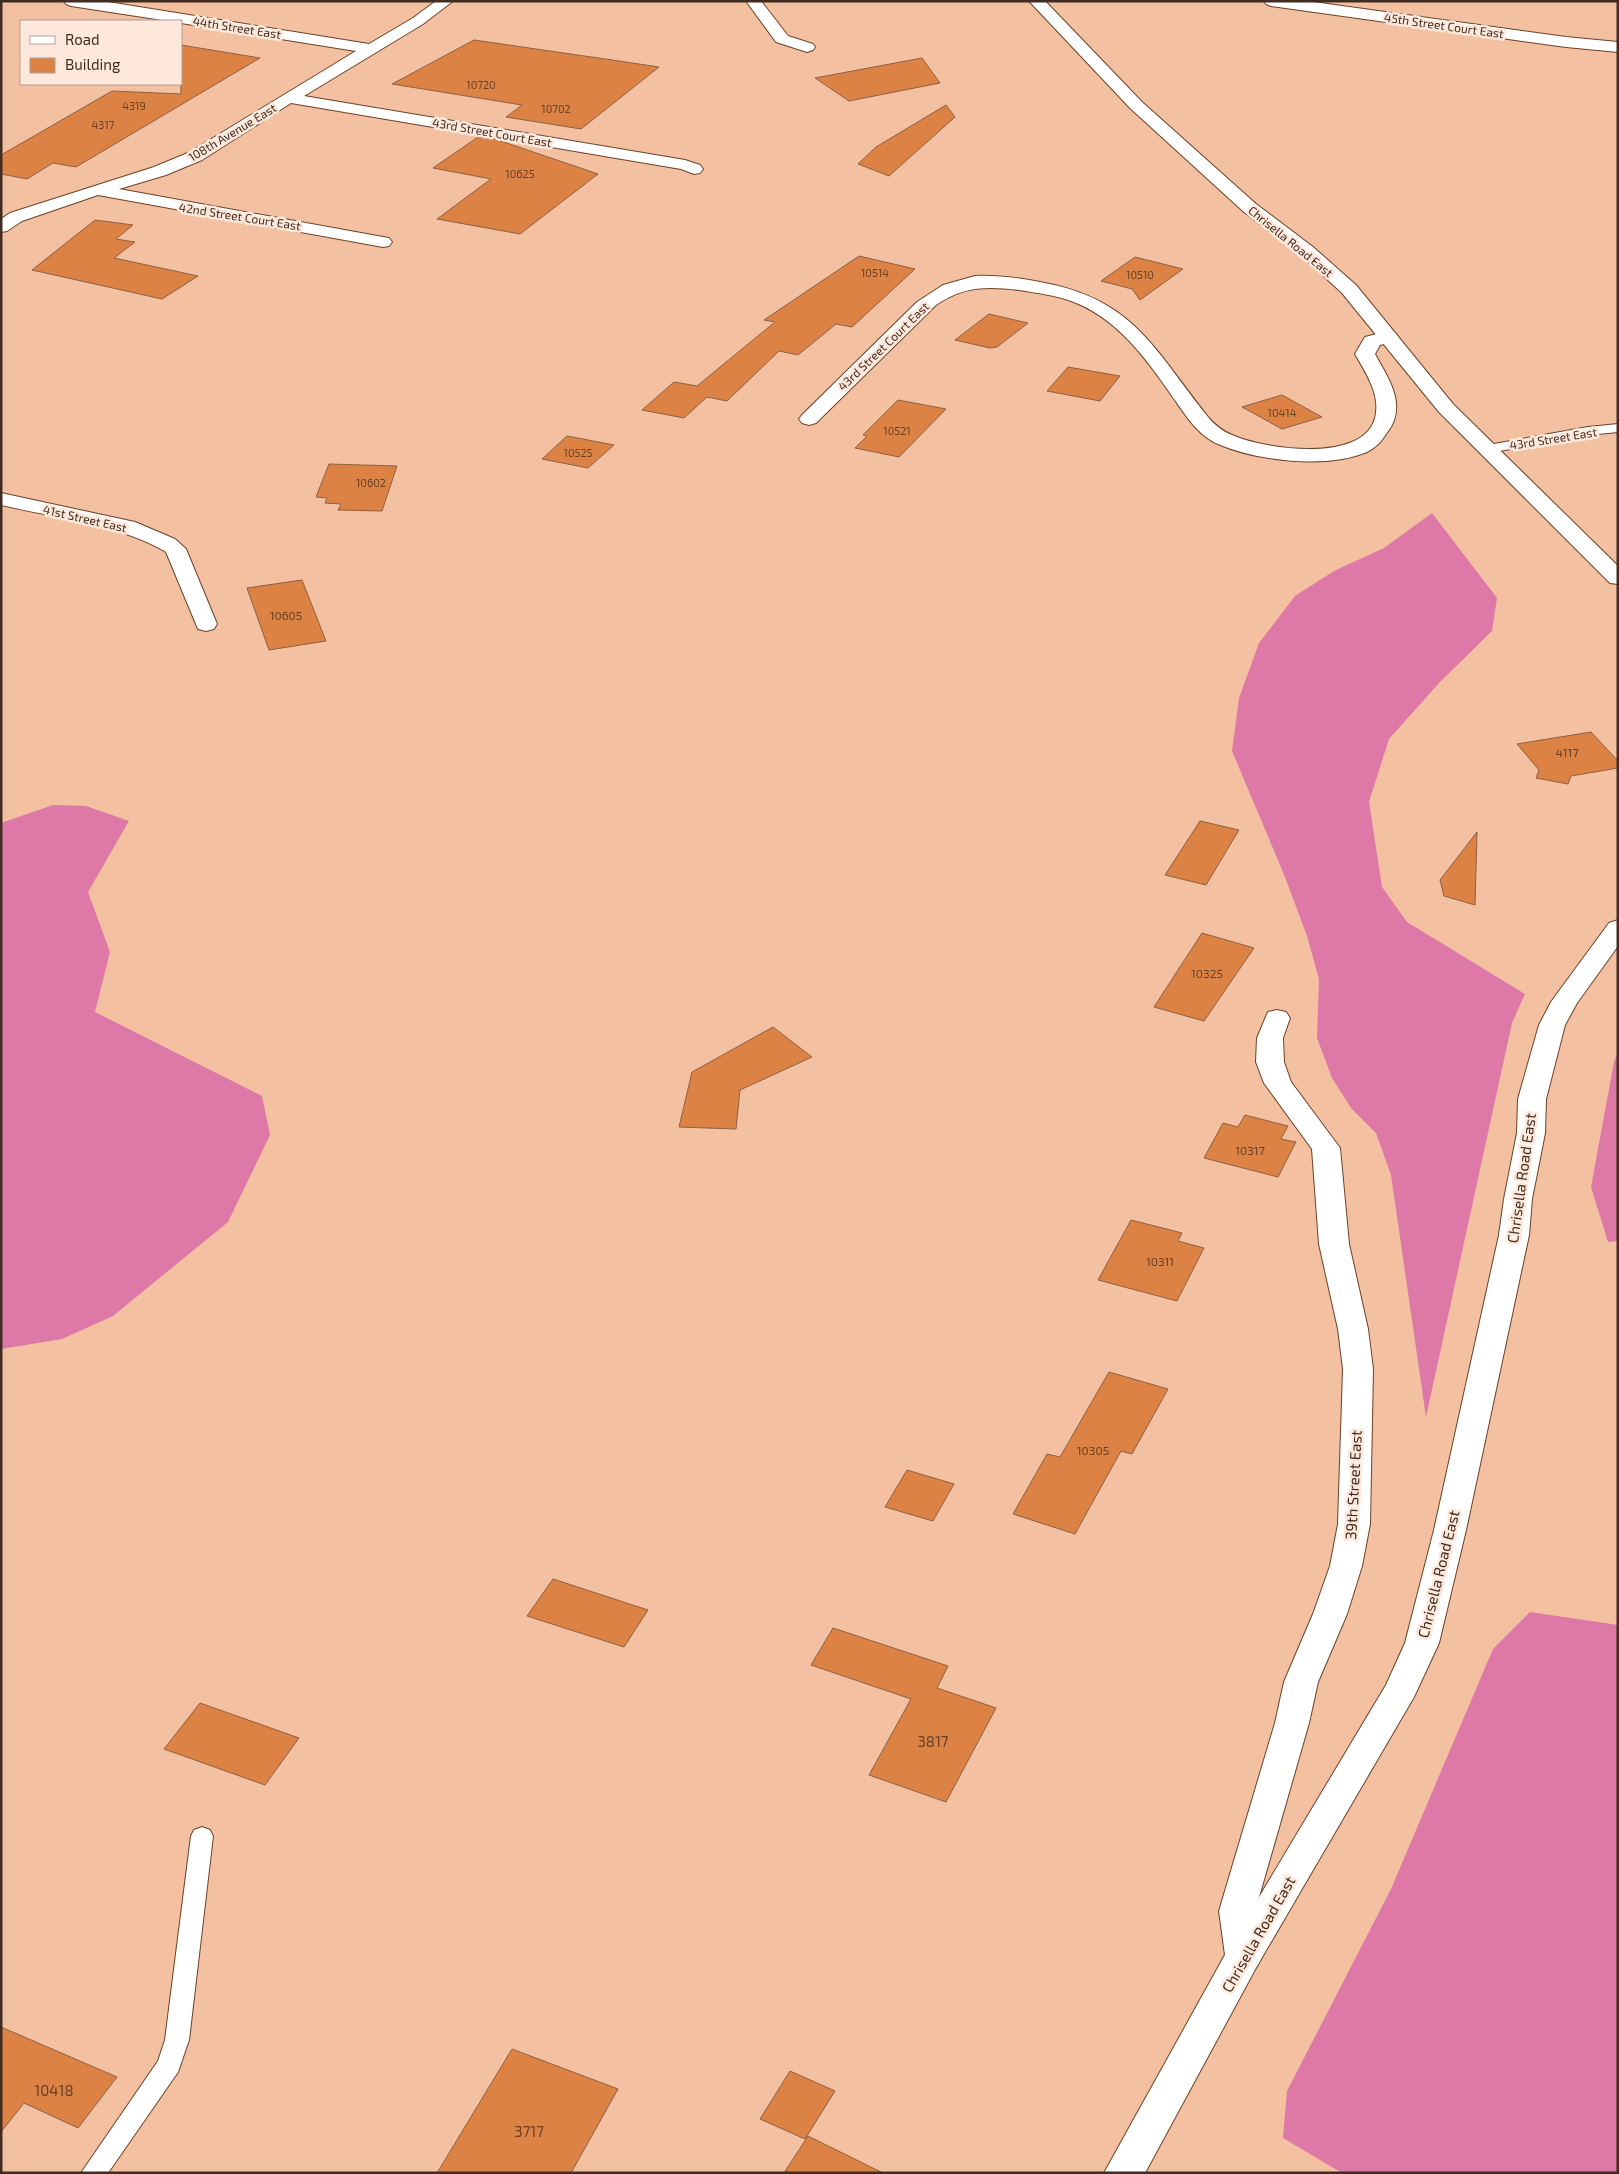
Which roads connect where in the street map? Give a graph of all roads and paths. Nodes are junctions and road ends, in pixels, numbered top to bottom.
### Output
1 (71, 1) edge
2 (446, 1) edge
3 (753, 1) edge
4 (1036, 1) edge
5 (1270, 1) edge
6 (807, 47) dead end
7 (1618, 47) edge
8 (373, 49) junction
9 (288, 98) junction
10 (694, 169) dead end
11 (97, 190) junction
12 (1, 227) edge
13 (383, 242) dead end
14 (1388, 337) junction
15 (809, 419) dead end
16 (1618, 428) edge
17 (1488, 448) junction
18 (1, 499) edge
19 (1618, 578) edge
20 (206, 624) dead end
21 (1618, 928) edge
22 (1278, 1018) dead end
23 (202, 1836) dead end
24 (1244, 1955) junction
25 (94, 2173) edge
26 (1124, 2173) edge

1 - 8 street, 44th Street East
2 - 8 street, 108th Avenue East
3 - 6 street
4 - 14 street, Chrisella Road East
5 - 7 street, 45th Street Court East
8 - 9 street, 108th Avenue East
9 - 10 street, 43rd Street Court East
9 - 11 street, 108th Avenue East
11 - 12 street, 108th Avenue East
11 - 13 street, 42nd Street Court East
14 - 15 street, 43rd Street Court East
14 - 17 street, Chrisella Road East
16 - 17 lane, 43rd Street East
17 - 19 street, Chrisella Road East
18 - 20 street, 41st Street East
21 - 24 street, Chrisella Road East
22 - 24 street, 39th Street East
23 - 25 lane
24 - 26 street, Chrisella Road East

